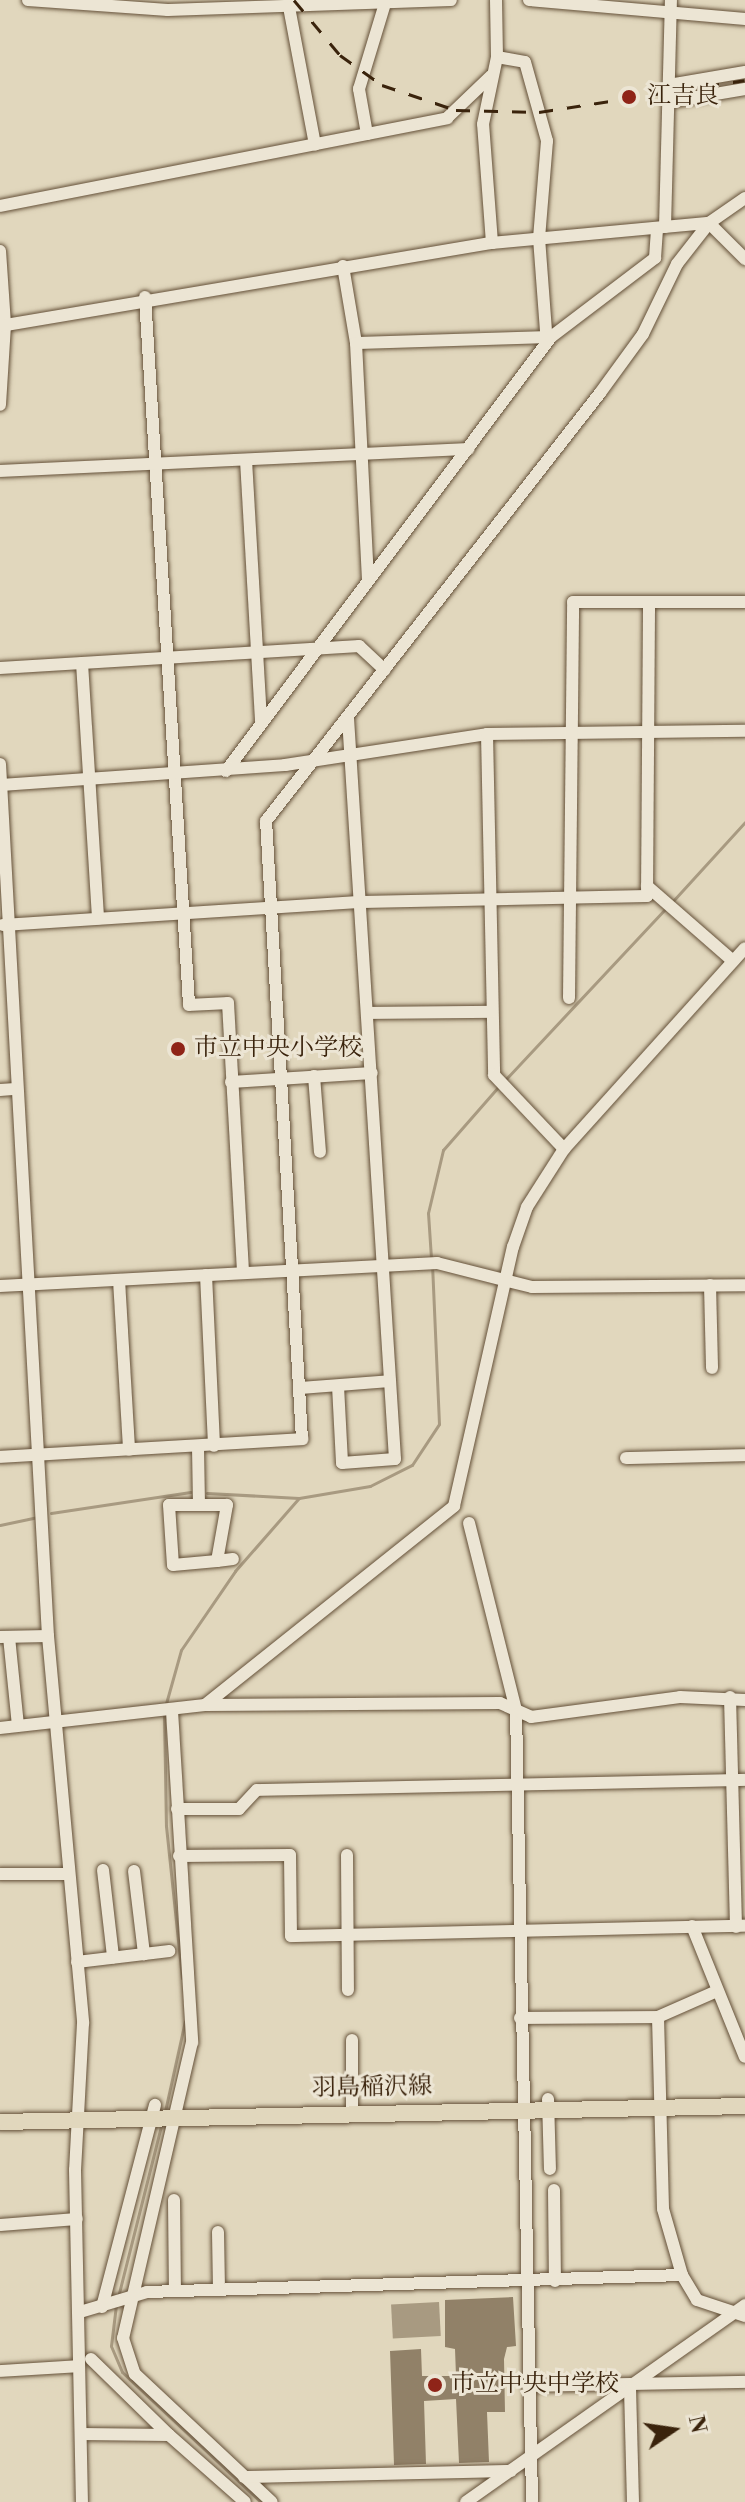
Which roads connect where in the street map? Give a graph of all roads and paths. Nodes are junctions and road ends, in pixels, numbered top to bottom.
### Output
1 (28, 0) edge
2 (451, 0) edge
3 (496, 0) edge
4 (529, 0) edge
5 (558, 1) edge
6 (385, 2) edge
7 (671, 4) edge
8 (167, 5) edge
9 (289, 7) junction
10 (745, 19) edge
11 (497, 57) junction
12 (745, 72) edge
13 (491, 76) junction
14 (669, 85) junction
15 (745, 89) edge
16 (668, 102) junction
17 (367, 134) junction
18 (315, 145) junction
19 (745, 198) edge
20 (0, 206) edge
21 (709, 223) junction
22 (661, 228) junction
23 (539, 238) junction
24 (492, 243) junction
25 (0, 251) edge
26 (745, 259) edge
27 (343, 266) junction
28 (145, 297) junction
29 (2, 325) edge
30 (548, 334) junction
31 (356, 343) junction
32 (0, 405) edge
33 (468, 449) junction
34 (361, 454) junction
35 (246, 460) junction
36 (160, 464) junction
37 (0, 471) edge
38 (368, 581) junction
39 (649, 602) junction
40 (745, 602) edge
41 (317, 648) junction
42 (257, 651) junction
43 (171, 657) junction
44 (82, 663) junction
45 (0, 668) edge
46 (385, 670) junction
47 (348, 719) junction
48 (261, 722) junction
49 (649, 730) junction
50 (571, 731) junction
51 (745, 731) edge
52 (487, 734) junction
53 (352, 756) junction
54 (314, 762) junction
55 (0, 764) edge
56 (226, 771) junction
57 (177, 775) junction
58 (89, 780) junction
59 (1, 785) edge
60 (647, 886) junction
61 (571, 898) junction
62 (490, 901) junction
63 (362, 902) junction
64 (273, 909) junction
65 (184, 914) junction
66 (98, 919) junction
67 (4, 925) edge
68 (745, 948) edge
69 (733, 961) junction
70 (569, 998) dead end
71 (492, 1012) junction
72 (368, 1013) junction
73 (372, 1073) junction
74 (314, 1076) junction
75 (283, 1078) junction
76 (231, 1082) junction
77 (16, 1089) junction
78 (0, 1090) edge
79 (564, 1149) junction
80 (320, 1152) dead end
81 (384, 1267) junction
82 (293, 1271) junction
83 (243, 1273) junction
84 (206, 1275) junction
85 (119, 1280) junction
86 (507, 1282) junction
87 (28, 1285) junction
88 (710, 1285) junction
89 (745, 1285) edge
90 (0, 1286) edge
91 (712, 1368) dead end
92 (390, 1381) junction
93 (338, 1386) junction
94 (300, 1388) junction
95 (214, 1446) junction
96 (198, 1447) junction
97 (129, 1450) junction
98 (38, 1455) junction
99 (745, 1455) edge
100 (0, 1457) edge
101 (626, 1458) dead end
102 (199, 1505) junction
103 (469, 1523) dead end
104 (233, 1559) dead end
105 (217, 1561) junction
106 (48, 1636) junction
107 (4, 1637) edge
108 (730, 1697) junction
109 (745, 1700) edge
110 (205, 1705) junction
111 (516, 1710) junction
112 (167, 1711) junction
113 (54, 1722) junction
114 (18, 1726) junction
115 (0, 1728) edge
116 (739, 1780) edge
117 (514, 1788) junction
118 (177, 1809) junction
119 (347, 1855) dead end
120 (179, 1856) junction
121 (103, 1870) dead end
122 (134, 1871) dead end
123 (0, 1874) edge
124 (66, 1874) junction
125 (692, 1926) junction
126 (740, 1927) edge
127 (516, 1931) junction
128 (347, 1937) junction
129 (169, 1951) dead end
130 (144, 1954) junction
131 (113, 1957) junction
132 (77, 1962) junction
133 (348, 1990) dead end
134 (717, 1991) junction
135 (658, 2017) junction
136 (520, 2018) junction
137 (352, 2040) dead end
138 (745, 2057) edge
139 (745, 2098) edge
140 (549, 2104) junction
141 (659, 2104) junction
142 (524, 2105) junction
143 (745, 2106) edge
144 (352, 2107) junction
145 (166, 2109) junction
146 (0, 2112) edge
147 (81, 2113) junction
148 (0, 2122) edge
149 (550, 2169) dead end
150 (554, 2190) dead end
151 (174, 2200) dead end
152 (554, 2209) junction
153 (526, 2210) junction
154 (77, 2219) junction
155 (0, 2225) edge
156 (218, 2232) dead end
157 (682, 2275) junction
158 (555, 2281) junction
159 (527, 2282) junction
160 (219, 2289) junction
161 (175, 2290) junction
162 (116, 2303) junction
163 (80, 2312) junction
164 (742, 2312) edge
165 (91, 2359) dead end
166 (79, 2366) junction
167 (0, 2371) edge
168 (745, 2382) edge
169 (528, 2386) junction
170 (634, 2386) junction
171 (81, 2434) junction
172 (169, 2435) junction
173 (530, 2457) junction
174 (511, 2471) junction
175 (244, 2477) junction
176 (82, 2502) edge
177 (245, 2502) edge
178 (272, 2502) edge
179 (466, 2502) edge
180 (532, 2502) edge
181 (633, 2502) edge

1 - 8 street
2 - 6 street
3 - 11 street
4 - 5 street
5 - 7 street
6 - 9 street
6 - 17 street
7 - 10 street
7 - 14 street
8 - 9 street
9 - 18 street
11 - 13 street
11 - 23 street
12 - 14 street
13 - 17 street
13 - 24 street
14 - 16 street
15 - 16 street
16 - 22 street
17 - 18 street
18 - 20 street
19 - 21 street
21 - 22 street
21 - 26 street
21 - 46 street
22 - 23 street
22 - 30 street
23 - 24 street
23 - 30 street
24 - 27 street
25 - 29 street
27 - 28 street
27 - 31 street
28 - 29 street
28 - 36 street
29 - 32 street
30 - 31 street
30 - 33 street
31 - 34 street
33 - 34 street
33 - 38 street
34 - 35 street
34 - 38 street
35 - 36 street
35 - 42 street
36 - 37 street
36 - 43 street
38 - 41 street
39 - 40 street
39 - 49 street
39 - 50 street
41 - 42 street
41 - 46 street
41 - 48 street
42 - 43 street
42 - 48 street
43 - 44 street
43 - 57 street
44 - 45 street
44 - 58 street
46 - 47 street
47 - 53 street
47 - 54 street
48 - 56 street
49 - 50 street
49 - 51 street
49 - 60 street
50 - 52 street
50 - 61 street
52 - 53 street
52 - 62 street
53 - 54 street
53 - 63 street
54 - 56 street
54 - 64 street
55 - 59 street
56 - 57 street
57 - 58 street
57 - 65 street
58 - 59 street
58 - 66 street
59 - 67 street
60 - 61 street
60 - 69 street
61 - 62 street
61 - 70 street
62 - 63 street
62 - 71 street
63 - 64 street
63 - 72 street
64 - 65 street
64 - 75 street
65 - 66 street
65 - 76 street
66 - 67 street
67 - 77 street
68 - 69 street
69 - 79 street
71 - 72 street
71 - 79 street
72 - 73 street
73 - 74 street
73 - 81 street
74 - 75 street
74 - 80 street
75 - 76 street
75 - 82 street
76 - 83 street
77 - 78 street
77 - 87 street
79 - 86 street
81 - 82 street
81 - 86 street
81 - 92 street
82 - 83 street
82 - 94 street
83 - 84 street
84 - 85 street
84 - 95 street
85 - 87 street
85 - 97 street
86 - 88 street
86 - 110 street
87 - 90 street
87 - 98 street
88 - 89 street
88 - 91 street
92 - 93 street
92 - 93 street
93 - 94 street
94 - 95 street
95 - 96 street
96 - 97 street
96 - 102 street
97 - 98 street
98 - 100 street
98 - 106 street
99 - 101 street
102 - 105 street
102 - 105 street
103 - 111 street
104 - 105 street
106 - 107 street
106 - 113 street
107 - 114 street
108 - 109 street
108 - 111 street
108 - 116 street
110 - 111 street
110 - 112 street
111 - 117 street
112 - 113 street
112 - 118 street
113 - 114 street
113 - 124 street
114 - 115 street
116 - 117 street
116 - 126 street
117 - 118 street
117 - 127 street
118 - 120 street
119 - 128 street
120 - 128 street
120 - 145 street
121 - 131 street
122 - 130 street
123 - 124 street
124 - 132 street
125 - 126 street
125 - 127 street
125 - 134 street
127 - 128 street
127 - 136 street
128 - 133 street
129 - 130 street
130 - 131 street
131 - 132 street
132 - 147 street
134 - 135 street
134 - 138 street
135 - 136 street
135 - 141 street
136 - 142 street
137 - 144 street
139 - 141 main road, 羽島稲沢線
140 - 141 main road, 羽島稲沢線
140 - 142 main road, 羽島稲沢線
140 - 149 street
141 - 143 main road, 羽島稲沢線
141 - 157 street
142 - 144 main road, 羽島稲沢線
142 - 153 street
144 - 145 main road, 羽島稲沢線
145 - 147 main road, 羽島稲沢線
145 - 162 street
145 - 162 street
146 - 147 main road, 羽島稲沢線
147 - 148 main road, 羽島稲沢線
147 - 154 street
150 - 152 street
151 - 161 street
152 - 153 street
152 - 158 street
153 - 159 street
154 - 155 street
154 - 163 street
156 - 160 street
157 - 158 street
157 - 164 street
158 - 159 street
159 - 160 street
159 - 169 street
160 - 161 street
161 - 162 street
162 - 163 street
162 - 175 street
163 - 166 street
164 - 170 street
165 - 172 street
166 - 167 street
166 - 171 street
168 - 170 street
169 - 170 street
169 - 173 street
170 - 173 street
170 - 181 street
171 - 172 street
171 - 176 street
172 - 177 street
173 - 174 street
173 - 180 street
174 - 175 street
174 - 179 street
175 - 178 street

